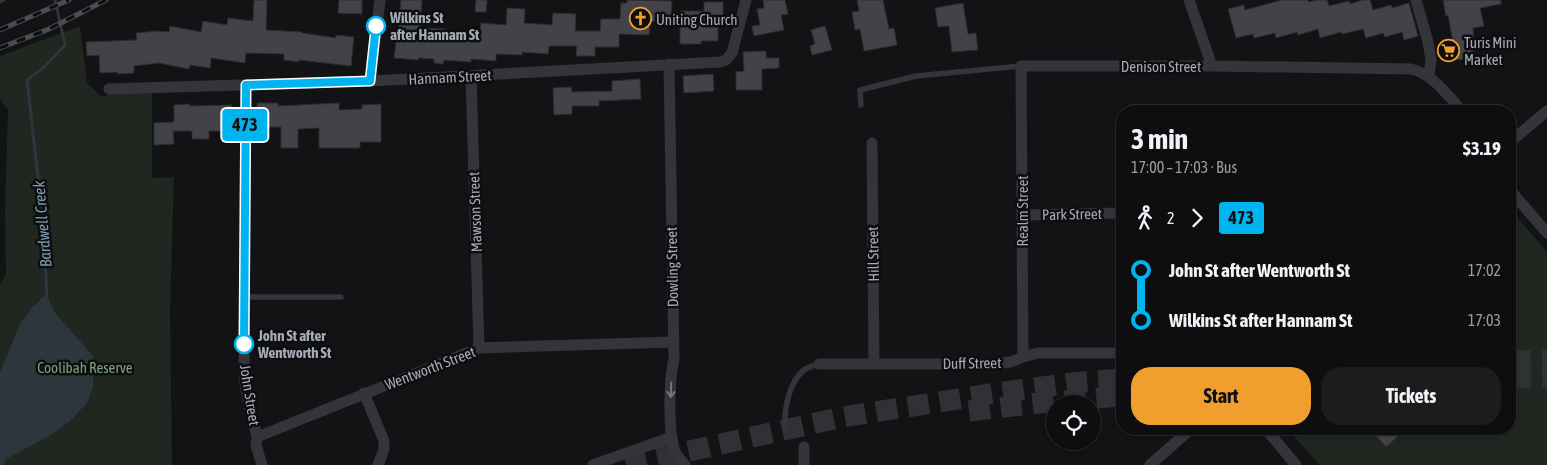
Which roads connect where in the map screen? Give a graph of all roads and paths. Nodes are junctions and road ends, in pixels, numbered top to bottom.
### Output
1 (380, 0) edge
2 (746, 0) edge
3 (1189, 0) edge
4 (1416, 0) edge
5 (669, 64) junction
6 (1021, 66) junction
7 (1212, 66) junction
8 (1429, 75) junction
9 (471, 76) junction
10 (370, 81) junction
11 (246, 85) junction
12 (109, 89) dead end
13 (861, 105) dead end
14 (1456, 105) edge
15 (1547, 111) edge
16 (1516, 137) edge
17 (872, 144) dead end
18 (1516, 197) edge
19 (1116, 213) edge
20 (1022, 215) junction
21 (1547, 233) edge
22 (244, 297) junction
23 (341, 297) dead end
24 (674, 342) junction
25 (479, 348) junction
26 (1116, 353) edge
27 (1023, 356) junction
28 (819, 364) joint
29 (874, 364) junction
30 (364, 393) junction
31 (785, 427) dead end
32 (1184, 435) edge
33 (1271, 435) edge
34 (257, 437) junction
35 (672, 437) junction
36 (804, 447) dead end
37 (262, 465) edge
38 (378, 465) edge
39 (594, 465) edge
40 (685, 465) edge
41 (804, 465) edge
42 (1150, 465) edge
43 (1296, 465) edge

1 - 10 street
2 - 5 street, Hannam Street
3 - 7 street
4 - 8 street
5 - 9 street, Hannam Street
5 - 24 street, Dowling Street
6 - 7 street, Denison Street
6 - 13 lane, Denison Street
6 - 20 street, Realm Street
7 - 8 street, Denison Street
8 - 14 street
9 - 10 street, Hannam Street
9 - 25 street, Mawson Street
10 - 11 street, Hannam Street
11 - 12 street, Hannam Street
11 - 22 street, John Street
15 - 16 street
17 - 29 street, Hill Street
18 - 21 street
19 - 20 street, Park Street
20 - 27 street, Realm Street
22 - 23 lane
22 - 34 street, John Street
24 - 25 street, Wentworth Street
24 -> 35 street, Dowling Street
25 - 30 street, Wentworth Street
26 - 27 street, Duff Street
27 - 29 street, Duff Street
28 - 29 street, Duff Street
28 - 31 lane
30 - 34 street, Wentworth Street
30 - 38 street
32 - 42 street
33 - 43 street
34 - 37 street, John Street
35 - 39 street
35 - 40 street, Dowling Street
36 - 41 street

